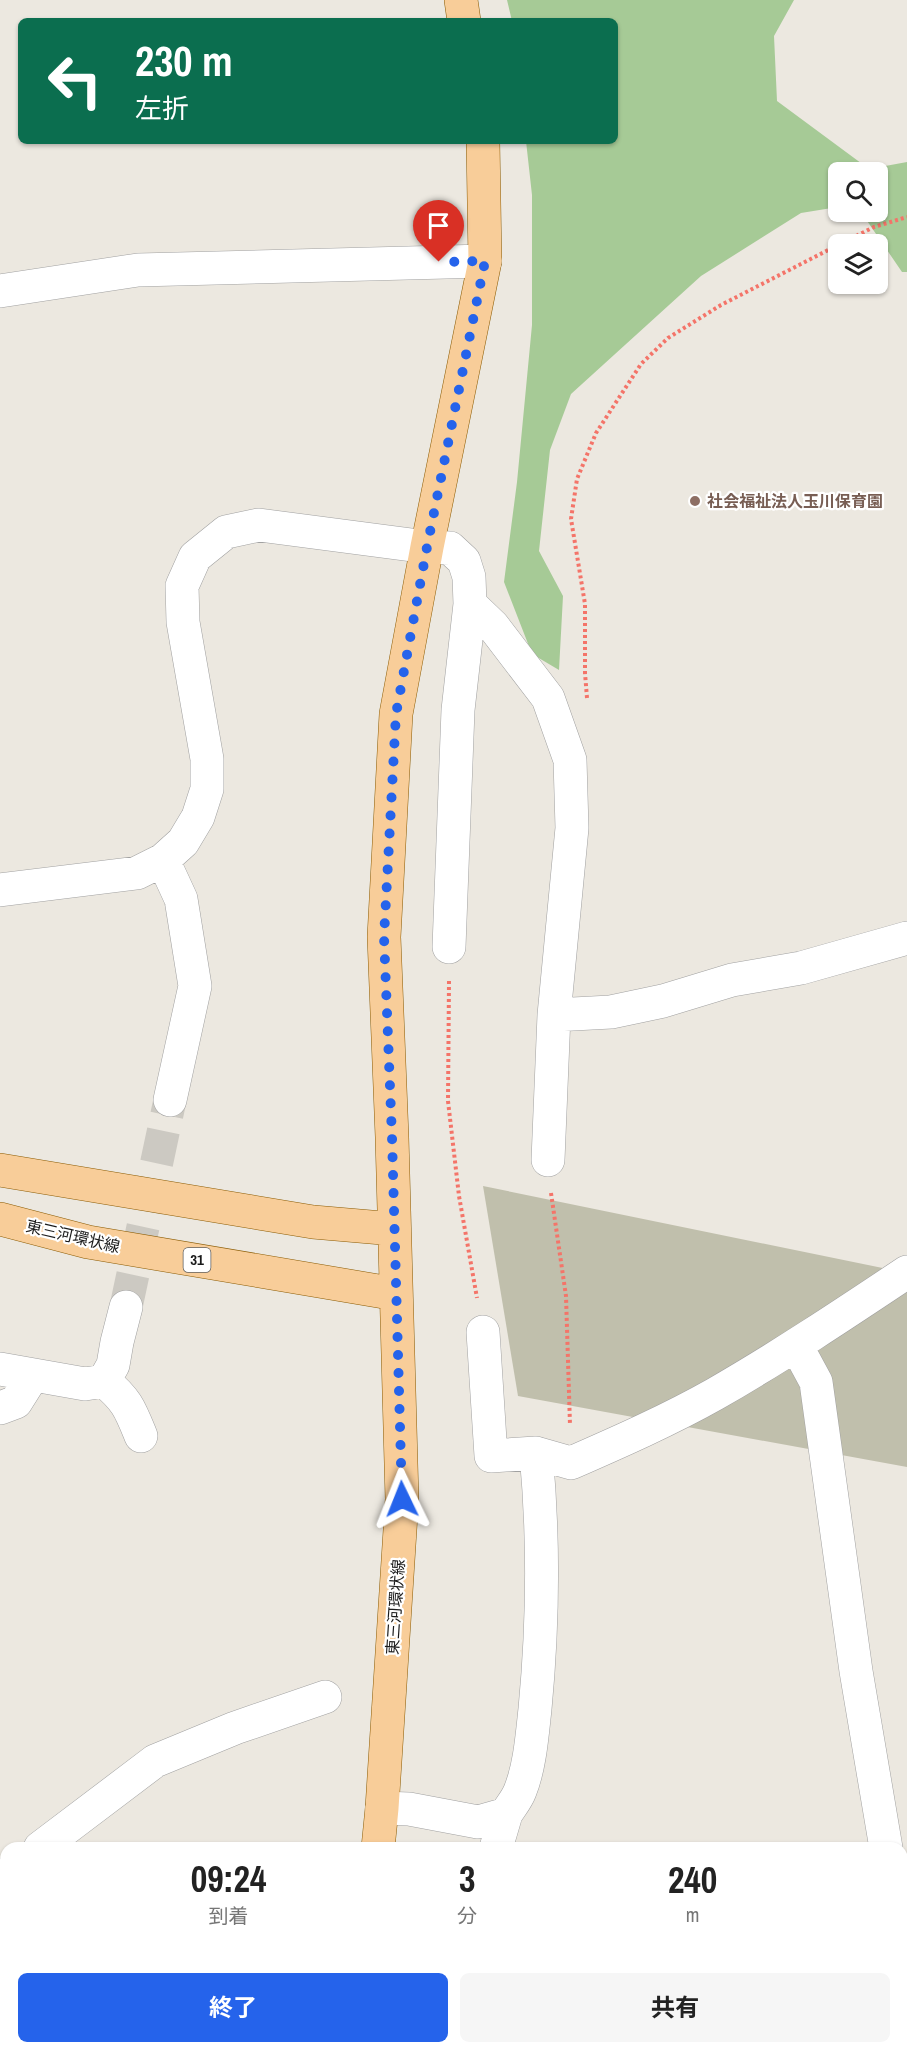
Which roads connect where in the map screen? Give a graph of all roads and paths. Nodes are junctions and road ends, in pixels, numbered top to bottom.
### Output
1 (461, 0) edge
2 (464, 18) edge
3 (483, 144) edge
4 (907, 218) edge
5 (860, 234) edge
6 (828, 251) edge
7 (485, 261) junction
8 (0, 291) edge
9 (427, 547) junction
10 (470, 604) junction
11 (588, 709) dead end
12 (163, 860) junction
13 (0, 890) edge
14 (907, 938) edge
15 (449, 947) joint
16 (554, 1015) junction
17 (170, 1100) tunnel mouth
18 (548, 1160) joint
19 (0, 1170) edge
20 (0, 1219) edge
21 (394, 1228) junction
22 (907, 1272) edge
23 (396, 1294) junction
24 (126, 1307) tunnel mouth
25 (483, 1332) joint
26 (796, 1345) junction
27 (0, 1369) edge
28 (33, 1375) junction
29 (104, 1381) junction
30 (0, 1408) edge
31 (141, 1436) dead end
32 (536, 1453) junction
33 (577, 1461) junction
34 (325, 1697) dead end
35 (382, 1808) junction
36 (506, 1814) junction
37 (48, 1842) edge
38 (379, 1842) edge
39 (498, 1842) edge
40 (885, 1842) edge

1 - 2 main road
3 - 7 main road, 東三河環状線
4 - 5 path
6 - 11 path
7 - 8 street
7 - 9 main road, 東三河環状線
9 - 10 street
9 - 12 street
9 - 21 main road, 東三河環状線
10 - 15 street
10 - 16 street
12 - 13 street
12 - 17 street
14 - 16 street
15 - 25 path
16 - 18 street
18 - 33 path
19 - 21 main road
20 - 23 main road, 東三河環状線 / 31
21 - 23 main road, 東三河環状線
22 - 26 street
23 - 35 main road, 東三河環状線
24 - 29 street
25 - 32 street
26 - 33 street
26 - 40 street
27 - 28 street
28 - 29 street
28 - 30 street
29 - 31 street
32 - 33 street
32 - 36 street
34 - 37 street
35 - 36 street
35 - 38 main road, 東三河環状線
36 - 39 street

